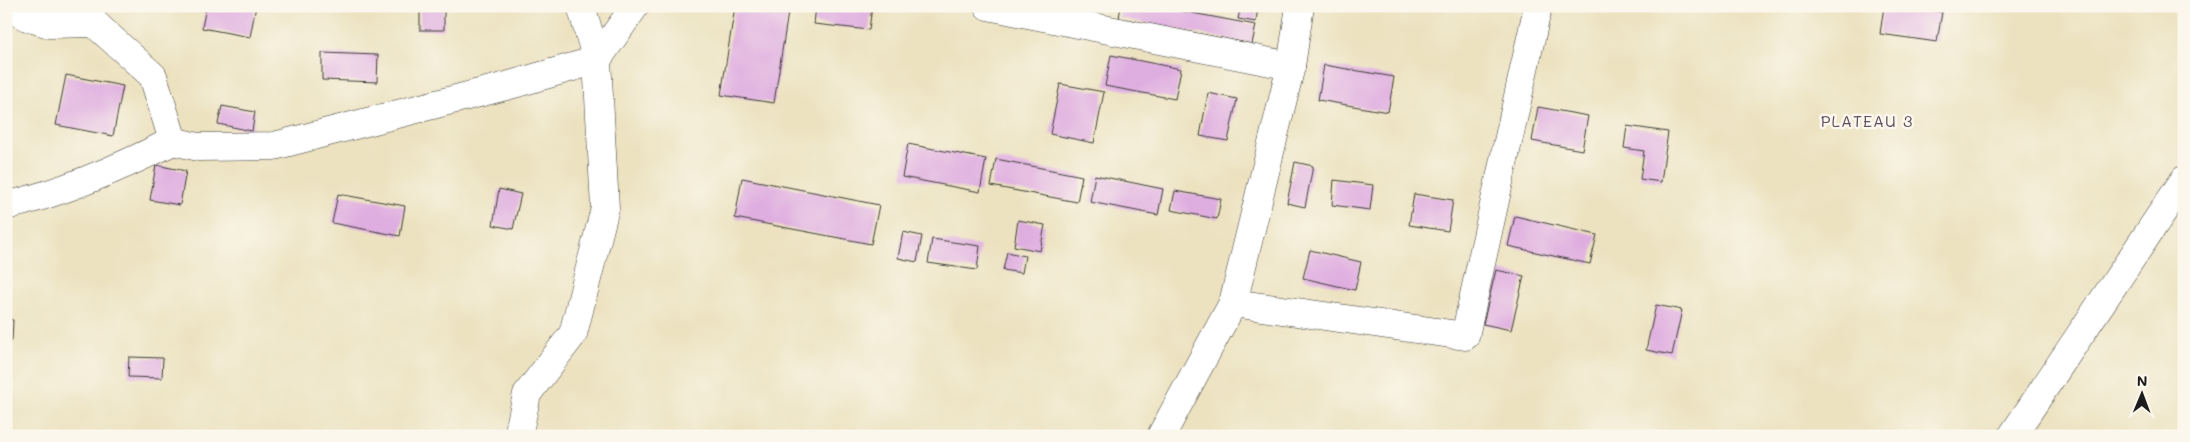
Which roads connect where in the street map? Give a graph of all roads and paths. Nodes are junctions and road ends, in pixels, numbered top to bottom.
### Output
1 (6, 6) edge
2 (581, 6) edge
3 (635, 6) edge
4 (988, 6) edge
5 (1300, 6) edge
6 (1538, 6) edge
7 (91, 15) edge
8 (597, 60) junction
9 (1291, 66) junction
10 (173, 141) junction
11 (2184, 180) edge
12 (6, 206) edge
13 (1233, 303) junction
14 (518, 436) edge
15 (1161, 436) edge
16 (2012, 436) edge

1 - 7 street
2 - 8 street
3 - 8 street
4 - 9 street
5 - 9 street
6 - 13 street
7 - 10 street
8 - 10 street
8 - 14 street
9 - 13 street
10 - 12 street
11 - 16 street
13 - 15 street

